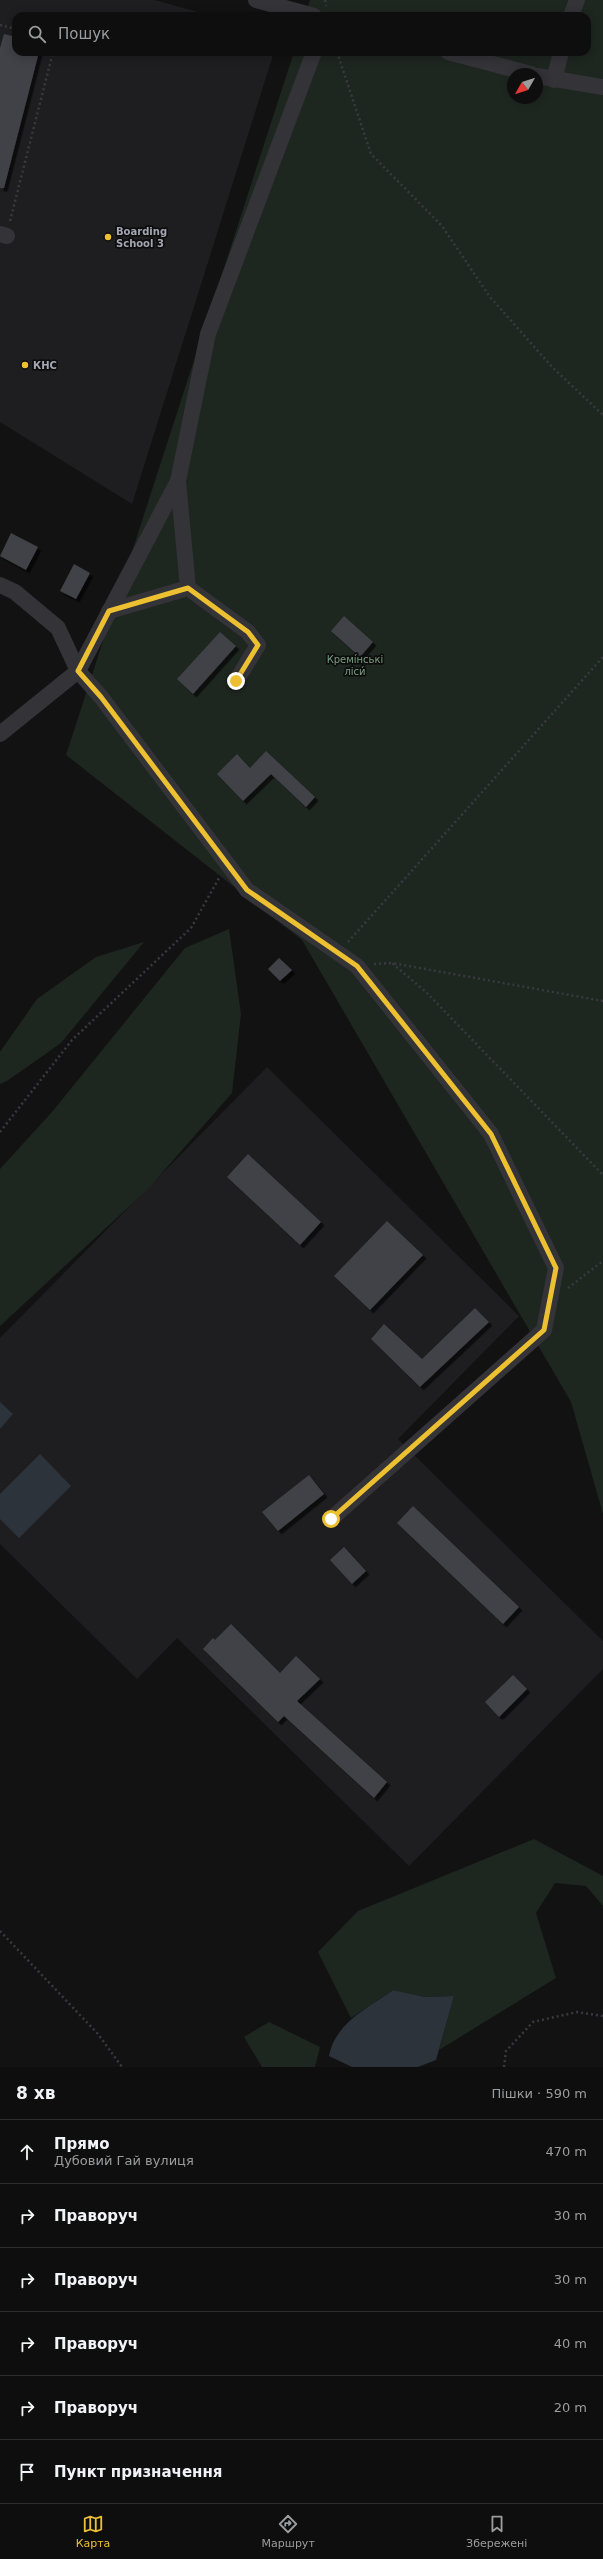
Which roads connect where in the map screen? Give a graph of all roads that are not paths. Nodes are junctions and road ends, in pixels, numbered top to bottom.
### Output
1 (256, 0) edge
2 (577, 0) edge
3 (300, 12) edge
4 (572, 12) edge
5 (312, 56) edge
6 (463, 56) edge
7 (560, 56) edge
8 (508, 68) edge
9 (543, 77) edge
10 (554, 80) junction
11 (603, 87) edge
12 (178, 481) junction
13 (0, 585) edge
14 (188, 588) junction
15 (109, 611) junction
16 (78, 671) junction
17 (236, 681) dead end
18 (0, 734) edge
19 (331, 1519) dead end

1 - 3 street
2 - 4 street
5 - 12 street
6 - 8 street
7 - 10 street
9 - 10 street
10 - 11 street
12 - 14 street
12 - 15 street
13 - 16 street
14 - 15 street
14 - 17 street
15 - 16 street
16 - 18 street
16 - 19 street

